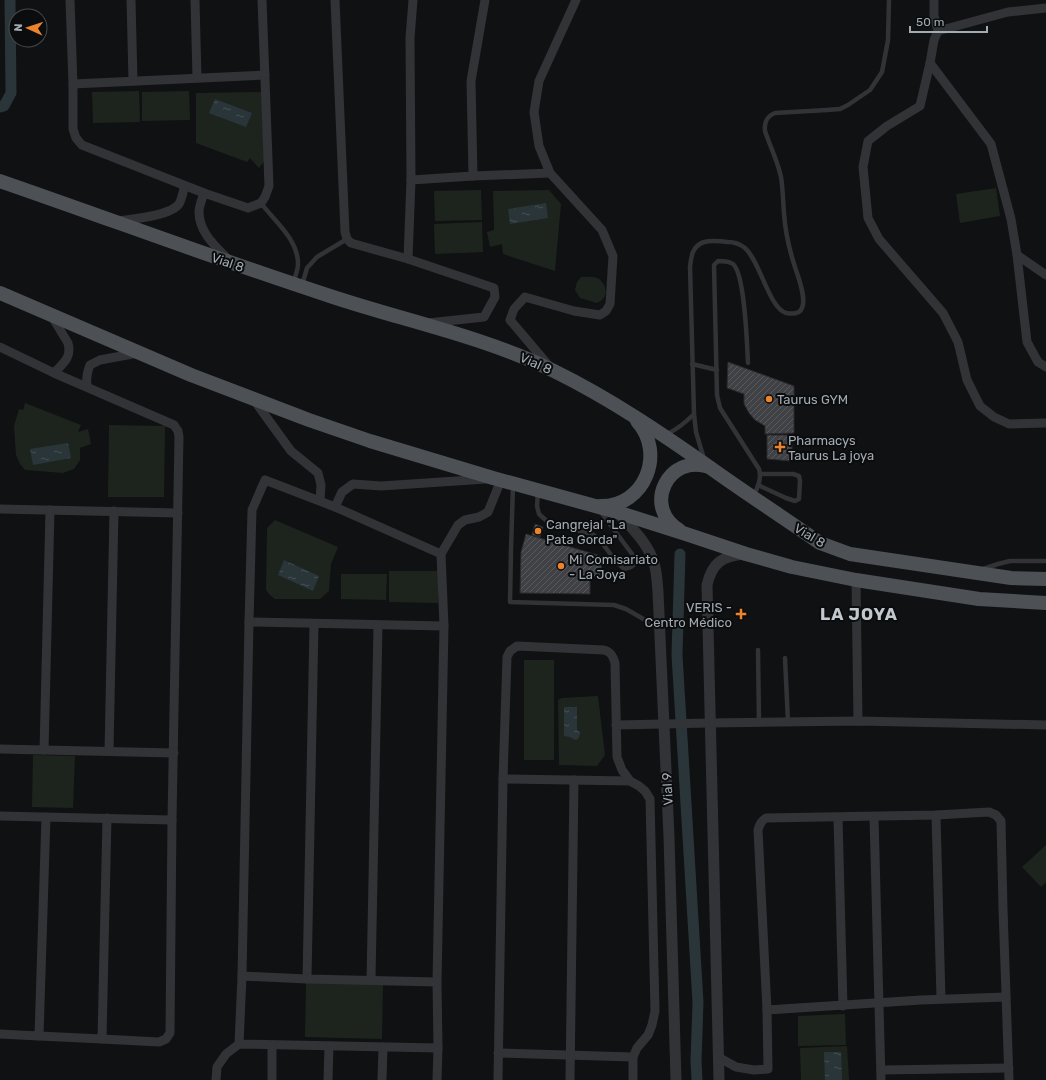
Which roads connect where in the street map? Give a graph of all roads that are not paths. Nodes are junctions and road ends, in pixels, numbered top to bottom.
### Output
1 (70, 0) edge
2 (131, 0) edge
3 (195, 0) edge
4 (262, 0) edge
5 (335, 0) edge
6 (413, 0) edge
7 (485, 0) edge
8 (576, 0) edge
9 (889, 0) edge
10 (934, 0) edge
11 (1046, 8) edge
12 (938, 31) junction
13 (930, 63) junction
14 (265, 75) junction
15 (198, 78) junction
16 (133, 81) junction
17 (73, 84) junction
18 (550, 173) junction
19 (473, 176) junction
20 (0, 180) edge
21 (411, 180) junction
22 (185, 186) junction
23 (204, 193) junction
24 (261, 203) junction
25 (117, 222) junction
26 (347, 239) junction
27 (1017, 255) junction
28 (408, 259) junction
29 (233, 264) junction
30 (1046, 275) edge
31 (297, 286) junction
32 (0, 293) edge
33 (51, 315) junction
34 (423, 323) junction
35 (0, 347) edge
36 (139, 353) junction
37 (748, 362) dead end
38 (692, 364) junction
39 (1046, 367) edge
40 (552, 370) junction
41 (717, 370) junction
42 (54, 373) junction
43 (87, 387) junction
44 (254, 400) junction
45 (627, 412) junction
46 (694, 414) junction
47 (1046, 423) edge
48 (664, 436) junction
49 (708, 466) junction
50 (760, 474) junction
51 (502, 481) junction
52 (538, 490) junction
53 (756, 491) junction
54 (320, 500) junction
55 (591, 505) junction
56 (335, 506) junction
57 (0, 509) edge
58 (50, 510) junction
59 (114, 512) junction
60 (617, 512) junction
61 (178, 513) junction
62 (686, 534) junction
63 (441, 554) junction
64 (746, 554) junction
65 (1046, 561) edge
66 (973, 573) junction
67 (1046, 579) edge
68 (856, 580) junction
69 (1046, 603) edge
70 (249, 622) junction
71 (314, 624) junction
72 (378, 625) junction
73 (444, 626) junction
74 (660, 629) junction
75 (758, 650) dead end
76 (785, 658) dead end
77 (858, 721) junction
78 (759, 722) junction
79 (788, 722) junction
80 (710, 723) junction
81 (664, 724) junction
82 (616, 725) junction
83 (1046, 725) edge
84 (0, 750) edge
85 (44, 750) junction
86 (109, 751) junction
87 (174, 753) junction
88 (503, 779) junction
89 (574, 780) junction
90 (630, 781) junction
91 (936, 815) junction
92 (0, 816) edge
93 (46, 817) junction
94 (874, 817) junction
95 (107, 818) junction
96 (838, 818) junction
97 (172, 820) junction
98 (242, 976) junction
99 (307, 979) junction
100 (371, 980) junction
101 (437, 982) junction
102 (1006, 997) junction
103 (941, 999) junction
104 (878, 1003) junction
105 (843, 1006) junction
106 (767, 1010) junction
107 (0, 1034) edge
108 (39, 1036) junction
109 (102, 1039) junction
110 (239, 1044) junction
111 (272, 1045) junction
112 (329, 1046) junction
113 (383, 1047) junction
114 (438, 1048) junction
115 (498, 1053) junction
116 (570, 1055) junction
117 (632, 1057) junction
118 (718, 1057) junction
119 (1009, 1068) junction
120 (881, 1070) junction
121 (216, 1080) edge
122 (272, 1080) edge
123 (328, 1080) edge
124 (382, 1080) edge
125 (437, 1080) edge
126 (498, 1080) edge
127 (570, 1080) edge
128 (633, 1080) edge
129 (676, 1080) edge
130 (718, 1080) edge
131 (881, 1080) edge
132 (1009, 1080) edge

1 - 17 street
2 - 16 street
3 - 15 street
4 - 14 street
5 - 26 street
6 - 21 street
7 - 19 street
8 - 18 street
9 - 38 lane
10 - 12 street
11 - 12 street
12 - 13 street
13 - 27 street
13 - 47 street
14 - 15 street
14 - 24 street
15 - 16 street
16 - 17 street
17 - 22 street
18 - 19 street
18 - 40 street
19 - 21 street
20 - 25 main road, Vial 8
21 - 28 street
22 - 23 street
22 - 25 street
23 - 24 street
23 - 29 street
24 - 31 lane
25 - 29 main road, Vial 8
26 - 28 street
26 - 31 lane
27 - 30 street
27 - 39 street
28 - 34 street
29 - 31 main road, Vial 8
31 - 34 main road, Vial 8
32 - 33 main road
33 - 36 main road
33 - 42 street
34 - 40 main road, Vial 8
35 - 42 street
36 - 43 street
36 - 44 main road
37 - 41 lane
38 - 41 lane
38 - 46 lane
40 - 45 main road, Vial 8
41 - 50 lane
42 - 43 street
43 - 61 street
44 - 51 main road
44 - 54 street
45 - 48 main road, Vial 8
45 - 55 main road
46 - 48 lane
46 - 49 lane
48 - 49 main road, Vial 8
49 - 53 main road, Vial 8
49 - 62 main road
50 - 53 lane
50 - 53 lane
51 - 52 main road
51 - 56 street
51 - 63 street
51 - 74 lane
52 - 55 main road
52 - 55 lane
53 - 66 main road, Vial 8
54 - 56 street
54 - 70 street
55 - 60 main road
56 - 63 street
57 - 58 street
58 - 59 street
58 - 85 street
59 - 61 street
59 - 86 street
60 - 62 main road
60 - 74 street, Vial 9
61 - 87 street
62 - 64 main road
63 - 73 street
64 - 68 main road
64 - 80 street
65 - 66 lane
66 - 67 main road, Vial 8
68 - 69 main road
68 - 77 street
70 - 71 street
70 - 98 street
71 - 72 street
71 - 99 street
72 - 73 street
72 - 100 street
73 - 101 street
74 - 81 street, Vial 9
75 - 78 lane
76 - 79 lane
77 - 79 street
77 - 83 street
78 - 79 street
78 - 80 street
80 - 81 street
80 - 118 street
81 - 82 street
81 - 129 street, Vial 9
82 - 88 street
82 - 90 street
84 - 85 street
85 - 86 street
86 - 87 street
87 - 97 street
88 - 89 street
88 - 115 street
89 - 90 street
89 - 116 street
90 - 117 street
91 - 94 street
91 - 102 street
91 - 103 street
92 - 93 street
93 - 95 street
93 - 108 street
94 - 96 street
94 - 104 street
95 - 97 street
95 - 109 street
96 - 105 street
96 - 106 street
97 - 109 street
98 - 99 street
98 - 110 street
99 - 100 street
100 - 101 street
101 - 114 street
102 - 103 street
102 - 119 street
103 - 104 street
104 - 105 street
104 - 120 street
105 - 106 street
106 - 118 street
107 - 108 street
108 - 109 street
110 - 111 street
110 - 121 street
111 - 112 street
111 - 122 street
112 - 113 street
112 - 123 street
113 - 114 street
113 - 124 street
114 - 125 street
115 - 116 street
115 - 126 street
116 - 117 street
116 - 127 street
117 - 128 street
118 - 130 street
119 - 120 street
119 - 132 street
120 - 131 street

